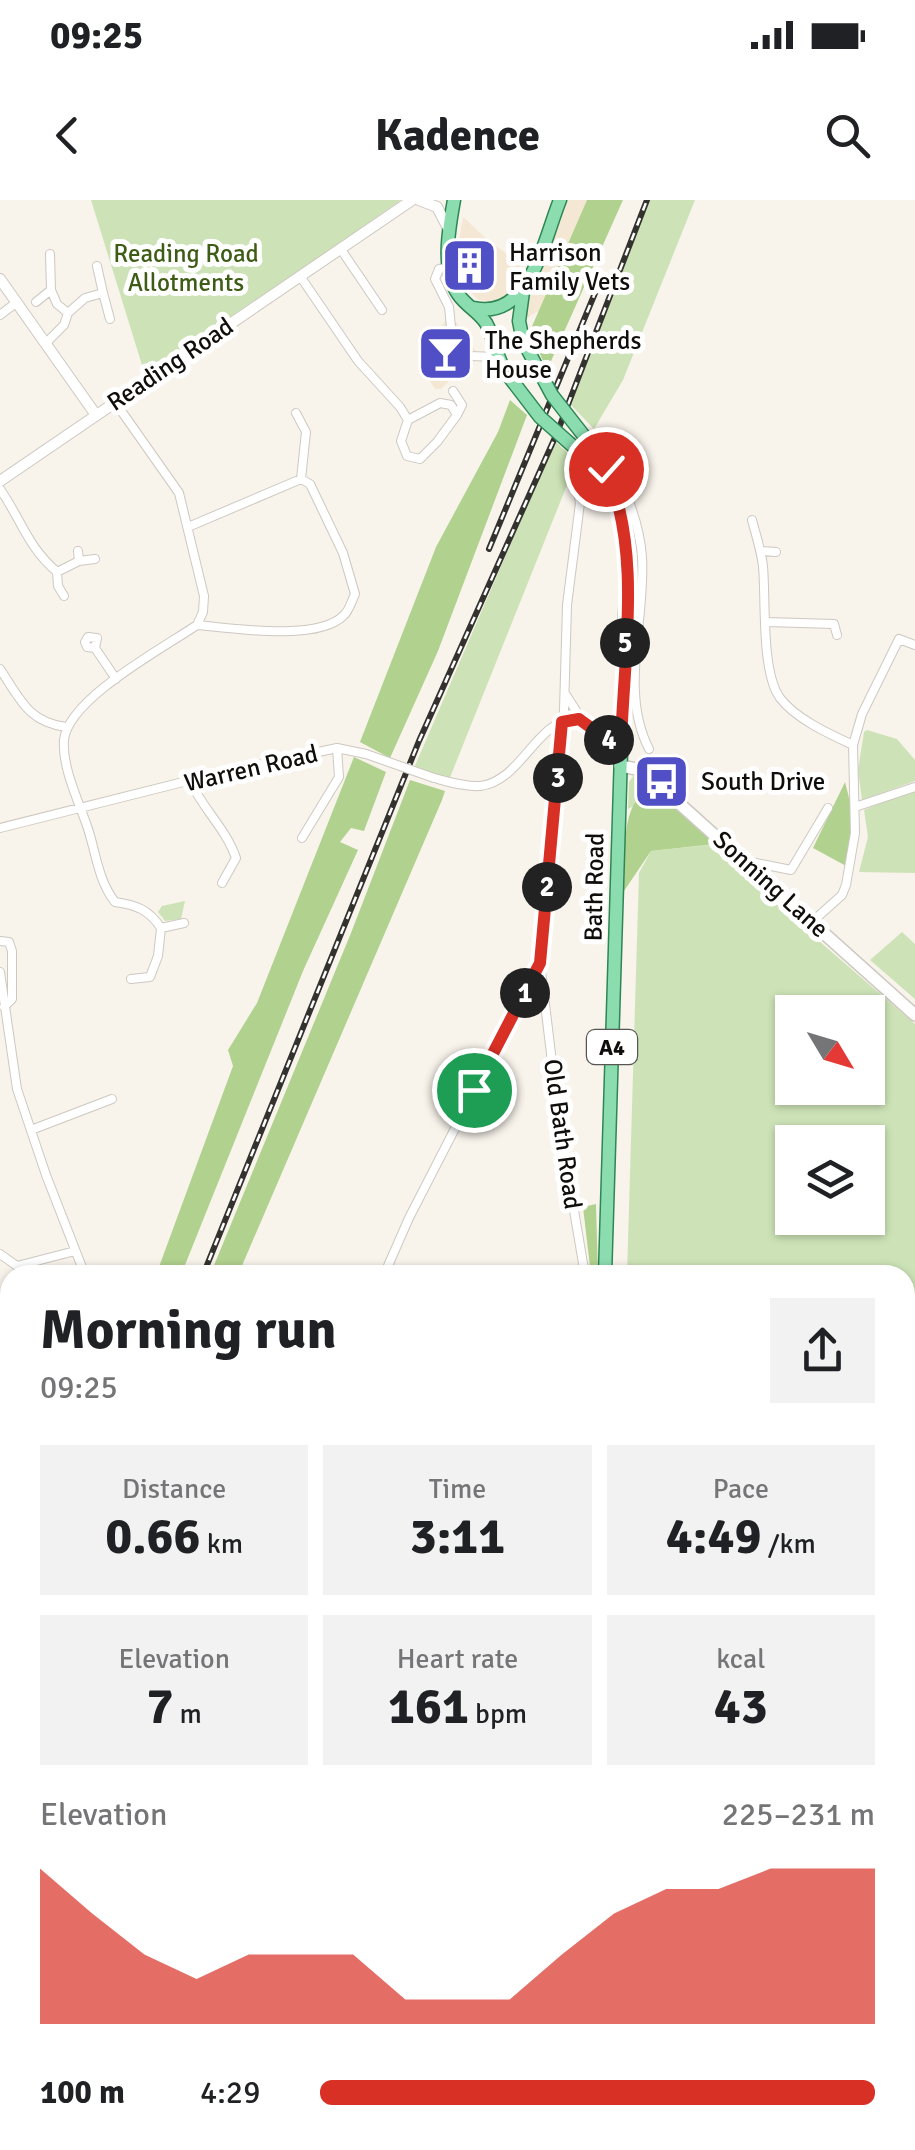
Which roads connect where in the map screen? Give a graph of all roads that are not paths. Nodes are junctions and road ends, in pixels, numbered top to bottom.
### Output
1 (416, 200) edge
2 (454, 200) edge
3 (560, 200) edge
4 (449, 231) junction
5 (340, 248) junction
6 (50, 254) dead end
7 (97, 266) dead end
8 (450, 267) junction
9 (300, 276) junction
10 (0, 279) edge
11 (51, 290) junction
12 (524, 290) junction
13 (103, 292) junction
14 (17, 302) junction
15 (36, 302) dead end
16 (474, 308) junction
17 (382, 310) dead end
18 (68, 313) junction
19 (0, 315) edge
20 (110, 319) dead end
21 (47, 342) junction
22 (498, 356) junction
23 (453, 391) dead end
24 (115, 402) junction
25 (296, 413) dead end
26 (96, 415) junction
27 (457, 415) junction
28 (408, 420) junction
29 (306, 432) junction
30 (320, 434) dead end
31 (600, 441) dead end
32 (302, 479) junction
33 (0, 481) edge
34 (0, 490) edge
35 (578, 492) dead end
36 (752, 520) dead end
37 (622, 521) junction
38 (188, 526) junction
39 (761, 551) junction
40 (776, 552) dead end
41 (95, 559) dead end
42 (57, 572) junction
43 (642, 573) junction
44 (627, 574) junction
45 (64, 596) dead end
46 (834, 611) dead end
47 (767, 622) junction
48 (834, 624) junction
49 (197, 626) junction
50 (838, 635) dead end
51 (915, 645) edge
52 (95, 648) dead end
53 (0, 669) edge
54 (116, 680) junction
55 (565, 694) junction
56 (582, 720) junction
57 (562, 722) junction
58 (66, 727) junction
59 (543, 737) junction
60 (621, 742) junction
61 (853, 745) junction
62 (336, 748) junction
63 (561, 748) junction
64 (649, 748) dead end
65 (620, 766) junction
66 (190, 781) junction
67 (915, 787) edge
68 (855, 806) junction
69 (80, 808) junction
70 (828, 808) dead end
71 (0, 828) edge
72 (308, 828) junction
73 (318, 833) dead end
74 (302, 838) dead end
75 (746, 861) junction
76 (222, 883) dead end
77 (813, 922) junction
78 (184, 923) dead end
79 (161, 928) junction
80 (0, 941) edge
81 (144, 952) dead end
82 (158, 956) junction
83 (540, 963) junction
84 (0, 972) edge
85 (131, 980) dead end
86 (1, 990) edge
87 (4, 1007) junction
88 (915, 1015) edge
89 (12, 1055) junction
90 (0, 1056) edge
91 (112, 1099) dead end
92 (31, 1130) junction
93 (75, 1252) junction
94 (21, 1265) edge
95 (81, 1265) edge
96 (388, 1265) edge
97 (583, 1265) edge
98 (604, 1265) edge

1 - 4 street, Reading Road
1 - 5 street, Reading Road
2 - 4 main road, A4
3 - 12 main road, A4
4 - 8 main road, A4
5 - 9 street, Reading Road
5 - 17 street
6 - 11 street
7 - 13 street
8 - 16 main road, A4
8 - 22 street
9 - 24 street, Reading Road
9 - 28 street
10 - 14 street
11 - 15 street
11 - 18 street
12 - 16 main road
12 - 37 main road, Bath Road / A4, bridge
13 - 18 street
13 - 20 street
14 - 19 street
14 - 21 street
16 - 22 main road, A4
18 - 21 street
21 - 26 street
22 - 37 main road, A4, bridge
23 - 27 street
24 - 26 street, Reading Road
24 - 38 street
25 - 29 street
26 - 33 street, Reading Road
27 - 28 street
27 - 28 street
29 - 30 street
29 - 32 street
31 - 43 street
32 - 38 street
32 - 49 street
34 - 42 street
35 - 55 street, Old Bath Road
36 - 39 street
37 - 44 main road, Bath Road / A4
38 - 49 street
39 - 40 street
39 - 47 street
41 - 42 street
42 - 45 street
43 - 44 street
43 - 64 street
44 - 60 main road, Bath Road / A4
46 - 48 street
47 - 48 street
47 - 61 street
48 - 50 street
49 - 54 street
51 - 61 street
52 - 54 street
53 - 58 street
54 - 58 street
55 - 56 street
55 - 57 street, Old Bath Road
56 - 57 street
56 - 60 street
57 - 59 street, Warren Road
57 - 63 street, Old Bath Road
58 - 69 street
59 - 62 street, Warren Road, bridge
59 - 63 street
60 - 65 main road, Bath Road / A4
61 - 68 street
62 - 66 street, Warren Road
62 - 72 street
63 - 83 street, Old Bath Road
65 - 75 main road, Sonning Lane
65 - 98 main road, Bath Road / A4
66 - 69 street, Warren Road
66 - 76 street
67 - 68 street
68 - 77 street
69 - 71 street, Warren Road
69 - 79 street
70 - 75 street
72 - 73 street
72 - 74 street
75 - 77 main road, Sonning Lane
77 - 88 main road, Sonning Lane
78 - 79 street
79 - 82 street
80 - 87 street
81 - 82 street
82 - 85 street
83 - 96 street
83 - 97 street, Old Bath Road
84 - 86 street
86 - 87 street
87 - 89 street
89 - 90 street
89 - 92 street
91 - 92 street
92 - 93 street
93 - 94 street
93 - 95 street

